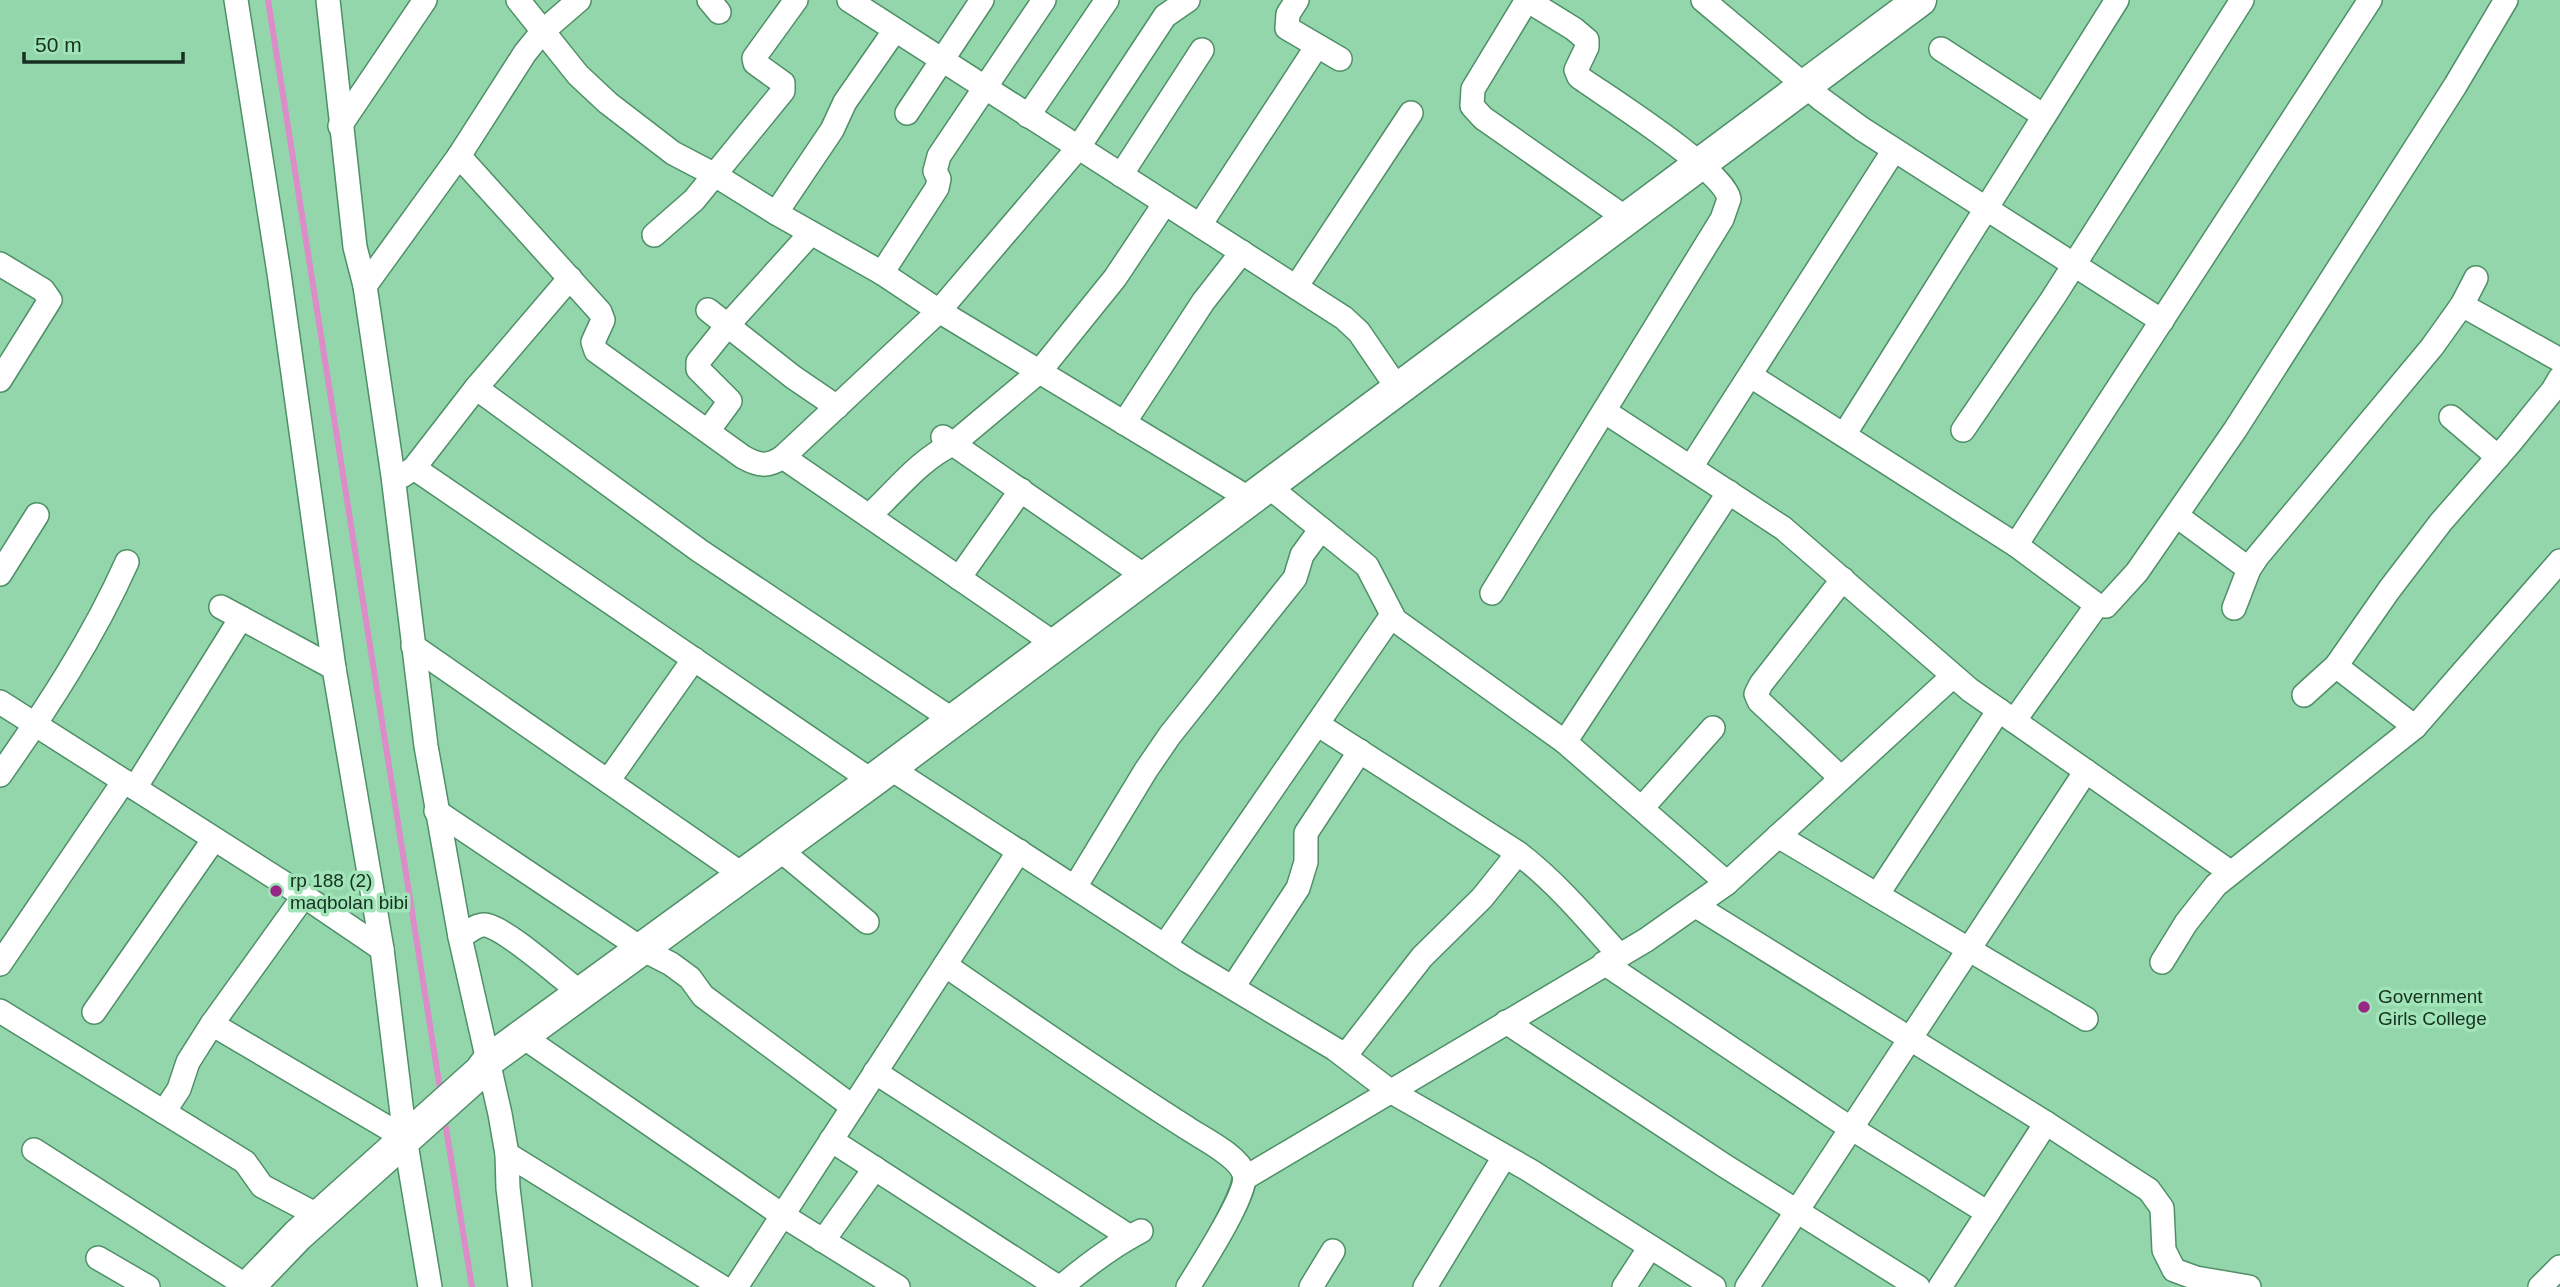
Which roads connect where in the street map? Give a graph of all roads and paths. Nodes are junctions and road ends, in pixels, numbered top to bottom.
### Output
1 (236, 0) edge
2 (328, 0) edge
3 (425, 0) edge
4 (518, 0) edge
5 (579, 0) edge
6 (796, 0) edge
7 (982, 0) edge
8 (1044, 0) edge
9 (1107, 0) edge
10 (1188, 0) edge
11 (1297, 0) edge
12 (1527, 0) edge
13 (1703, 0) edge
14 (2117, 0) edge
15 (2242, 0) edge
16 (2370, 0) edge
17 (2506, 0) edge
18 (860, 3) edge
19 (1908, 3) edge
20 (895, 30) junction
21 (542, 32) junction
22 (1317, 47) junction
23 (1202, 50) dead end
24 (1941, 50) dead end
25 (1340, 59) dead end
26 (942, 60) junction
27 (1807, 85) junction
28 (985, 88) junction
29 (907, 113) dead end
30 (1411, 113) dead end
31 (1028, 116) junction
32 (2044, 116) junction
33 (340, 126) junction
34 (1078, 148) junction
35 (1894, 150) junction
36 (459, 156) junction
37 (1700, 164) junction
38 (715, 175) junction
39 (1121, 175) junction
40 (1165, 203) junction
41 (1986, 209) junction
42 (776, 213) junction
43 (1627, 219) junction
44 (1200, 225) junction
45 (811, 233) junction
46 (654, 235) dead end
47 (1242, 252) junction
48 (0, 264) edge
49 (2074, 266) junction
50 (882, 273) junction
51 (570, 278) junction
52 (2476, 278) dead end
53 (365, 286) junction
54 (1296, 287) junction
55 (2462, 305) junction
56 (708, 310) dead end
57 (939, 311) junction
58 (2162, 321) junction
59 (727, 326) junction
60 (2560, 360) edge
61 (1040, 371) junction
62 (1751, 376) junction
63 (0, 380) edge
64 (2558, 387) edge
65 (477, 388) junction
66 (1398, 389) junction
67 (837, 407) junction
68 (1604, 411) junction
69 (2451, 417) dead end
70 (1124, 423) junction
71 (1962, 430) dead end
72 (708, 432) junction
73 (1844, 435) junction
74 (948, 441) junction
75 (783, 457) junction
76 (2498, 457) junction
77 (1691, 467) junction
78 (403, 472) junction
79 (1021, 490) junction
80 (1259, 492) junction
81 (1729, 492) junction
82 (37, 515) dead end
83 (869, 516) junction
84 (2177, 516) junction
85 (1321, 529) junction
86 (2016, 545) junction
87 (2560, 561) edge
88 (127, 562) dead end
89 (2249, 569) junction
90 (0, 574) edge
91 (1146, 577) junction
92 (959, 578) junction
93 (1843, 579) junction
94 (1492, 593) dead end
95 (2097, 605) junction
96 (221, 607) dead end
97 (2234, 608) dead end
98 (1392, 615) junction
99 (241, 618) junction
100 (1055, 644) junction
101 (414, 646) junction
102 (694, 659) junction
103 (2336, 666) junction
104 (334, 668) junction
105 (1953, 676) junction
106 (2304, 695) dead end
107 (0, 702) edge
108 (2006, 716) junction
109 (953, 720) junction
110 (36, 724) junction
111 (1317, 724) junction
112 (2414, 727) junction
113 (1713, 728) dead end
114 (1565, 742) junction
115 (1360, 751) junction
116 (2086, 771) junction
117 (881, 774) junction
118 (0, 775) edge
119 (1841, 778) junction
120 (608, 781) junction
121 (129, 785) junction
122 (1642, 808) junction
123 (436, 811) junction
124 (1778, 836) junction
125 (214, 839) junction
126 (779, 849) junction
127 (1019, 851) junction
128 (1518, 853) junction
129 (2230, 872) junction
130 (743, 875) junction
131 (1727, 883) junction
132 (1074, 887) junction
133 (1877, 895) junction
134 (304, 896) junction
135 (1696, 906) junction
136 (867, 922) dead end
137 (460, 936) junction
138 (1165, 945) junction
139 (382, 949) junction
140 (642, 949) junction
141 (1969, 950) junction
142 (1611, 959) junction
143 (2162, 961) dead end
144 (0, 964) edge
145 (945, 965) junction
146 (1233, 988) junction
147 (581, 993) junction
148 (0, 1011) edge
149 (94, 1012) dead end
150 (2086, 1018) dead end
151 (1506, 1022) junction
152 (212, 1024) junction
153 (522, 1036) junction
154 (1910, 1039) junction
155 (1345, 1056) junction
156 (484, 1066) junction
157 (875, 1072) junction
158 (1391, 1091) junction
159 (853, 1107) junction
160 (164, 1112) junction
161 (2046, 1123) junction
162 (1852, 1128) junction
163 (405, 1138) junction
164 (831, 1140) junction
165 (34, 1150) dead end
166 (507, 1154) junction
167 (1504, 1157) junction
168 (875, 1168) junction
169 (1245, 1178) junction
170 (1797, 1210) junction
171 (1988, 1213) junction
172 (782, 1215) junction
173 (319, 1216) junction
174 (823, 1241) junction
175 (1650, 1247) junction
176 (1333, 1251) dead end
177 (98, 1258) dead end
178 (2560, 1267) edge
179 (522, 1285) edge
180 (428, 1286) edge
181 (148, 1287) edge
182 (248, 1287) edge
183 (722, 1287) edge
184 (736, 1287) edge
185 (898, 1287) edge
186 (1059, 1287) edge
187 (1188, 1287) edge
188 (1311, 1287) edge
189 (1424, 1287) edge
190 (1624, 1287) edge
191 (1714, 1287) edge
192 (1747, 1287) edge
193 (1918, 1287) edge
194 (1940, 1287) edge
195 (2249, 1287) edge
196 (2540, 1287) edge

1 - 104 street
2 - 33 street
3 - 33 street
4 - 21 street
5 - 21 street
6 - 38 street
7 - 26 street
8 - 28 street
9 - 31 street
10 - 34 street
11 - 22 street
12 - 37 street
12 - 43 street
13 - 27 street
14 - 32 street
15 - 49 street
16 - 58 street
17 - 84 street
18 - 20 street
19 - 27 street
20 - 26 street
20 - 42 street
21 - 36 street
21 - 38 street
22 - 25 street
22 - 44 street
23 - 39 street
24 - 32 street
26 - 28 street
26 - 29 street
27 - 35 street
27 - 37 street
28 - 31 street
28 - 50 street
30 - 54 street
31 - 34 street
32 - 41 street
33 - 53 street
34 - 39 street
34 - 57 street
35 - 41 street
35 - 62 street
36 - 51 street
36 - 53 street
37 - 43 street
37 - 68 street
38 - 42 street
38 - 46 street
39 - 40 street
40 - 44 street
40 - 61 street
41 - 49 street
41 - 73 street
42 - 45 street
43 - 66 street
44 - 47 street
45 - 50 street
45 - 59 street
47 - 54 street
47 - 70 street
48 - 63 street
49 - 58 street
49 - 71 street
50 - 57 street
51 - 65 street
51 - 72 street
52 - 55 street
53 - 78 street
54 - 66 street
55 - 60 street
55 - 89 street
56 - 59 street
57 - 61 street
57 - 67 street
58 - 86 street
59 - 67 street
59 - 72 street
61 - 70 street
61 - 74 street
62 - 73 street
62 - 77 street
64 - 76 street
65 - 78 street
65 - 109 street
66 - 80 street
67 - 75 street
68 - 77 street
68 - 94 street
69 - 76 street
70 - 80 street
72 - 75 street
73 - 86 street
74 - 79 street
74 - 83 street
75 - 83 street
76 - 103 street
77 - 81 street
78 - 101 street
78 - 102 street
79 - 91 street
79 - 92 street
80 - 85 street
80 - 91 street
81 - 93 street
81 - 114 street
82 - 90 street
83 - 92 street
84 - 89 street
84 - 95 street
85 - 98 street
85 - 132 street
86 - 95 street
87 - 112 street
88 - 110 street
89 - 97 street
91 - 100 street
92 - 100 street
93 - 105 street
93 - 119 street
95 - 108 street
96 - 99 street
98 - 111 street
98 - 114 street
99 - 104 street
99 - 121 street
100 - 109 street
101 - 120 street
101 - 123 street
102 - 117 street
102 - 120 street
103 - 106 street
103 - 112 street
104 - 139 street
105 - 108 street
105 - 119 street
107 - 110 street
108 - 116 street
108 - 133 street
109 - 117 street
110 - 118 street
110 - 121 street
111 - 115 street
111 - 138 street
112 - 129 street
113 - 122 street
114 - 122 street
115 - 128 street
115 - 146 street
116 - 129 street
116 - 141 street
117 - 126 street
117 - 127 street
119 - 124 street
120 - 130 street
121 - 125 street
121 - 144 street
122 - 131 street
123 - 137 street
123 - 140 street
124 - 131 street
124 - 133 street
125 - 134 street
125 - 149 street
126 - 130 street
126 - 136 street
127 - 132 street
127 - 145 street
128 - 142 street
128 - 155 street
129 - 143 street
130 - 140 street
131 - 135 street
132 - 138 street
133 - 141 street
134 - 139 street
134 - 152 street
135 - 142 street
135 - 154 street
137 - 147 street
137 - 156 street
138 - 146 street
139 - 163 street
140 - 147 street
140 - 159 street
141 - 150 street
141 - 154 street
142 - 151 street
142 - 162 street
145 - 157 street
145 - 169 street
146 - 155 street
147 - 153 street
148 - 160 street
151 - 158 street
151 - 170 street
152 - 160 street
152 - 163 street
153 - 156 street
153 - 172 street
154 - 161 street
154 - 162 street
155 - 158 street
156 - 163 street
156 - 166 street
157 - 159 street
157 - 186 street
158 - 167 street
158 - 169 street
159 - 164 street
160 - 173 street
161 - 171 street
161 - 195 street
162 - 170 street
162 - 171 street
163 - 173 street
163 - 180 street
164 - 168 street
164 - 172 street
165 - 182 street
166 - 179 street
166 - 183 street
167 - 175 street
167 - 189 street
168 - 174 street
168 - 186 street
169 - 187 street
170 - 192 street
170 - 193 street
171 - 194 street
172 - 174 street
172 - 184 street
173 - 182 street
174 - 185 street
175 - 190 street
175 - 191 street
176 - 188 street
177 - 181 street
178 - 196 street

